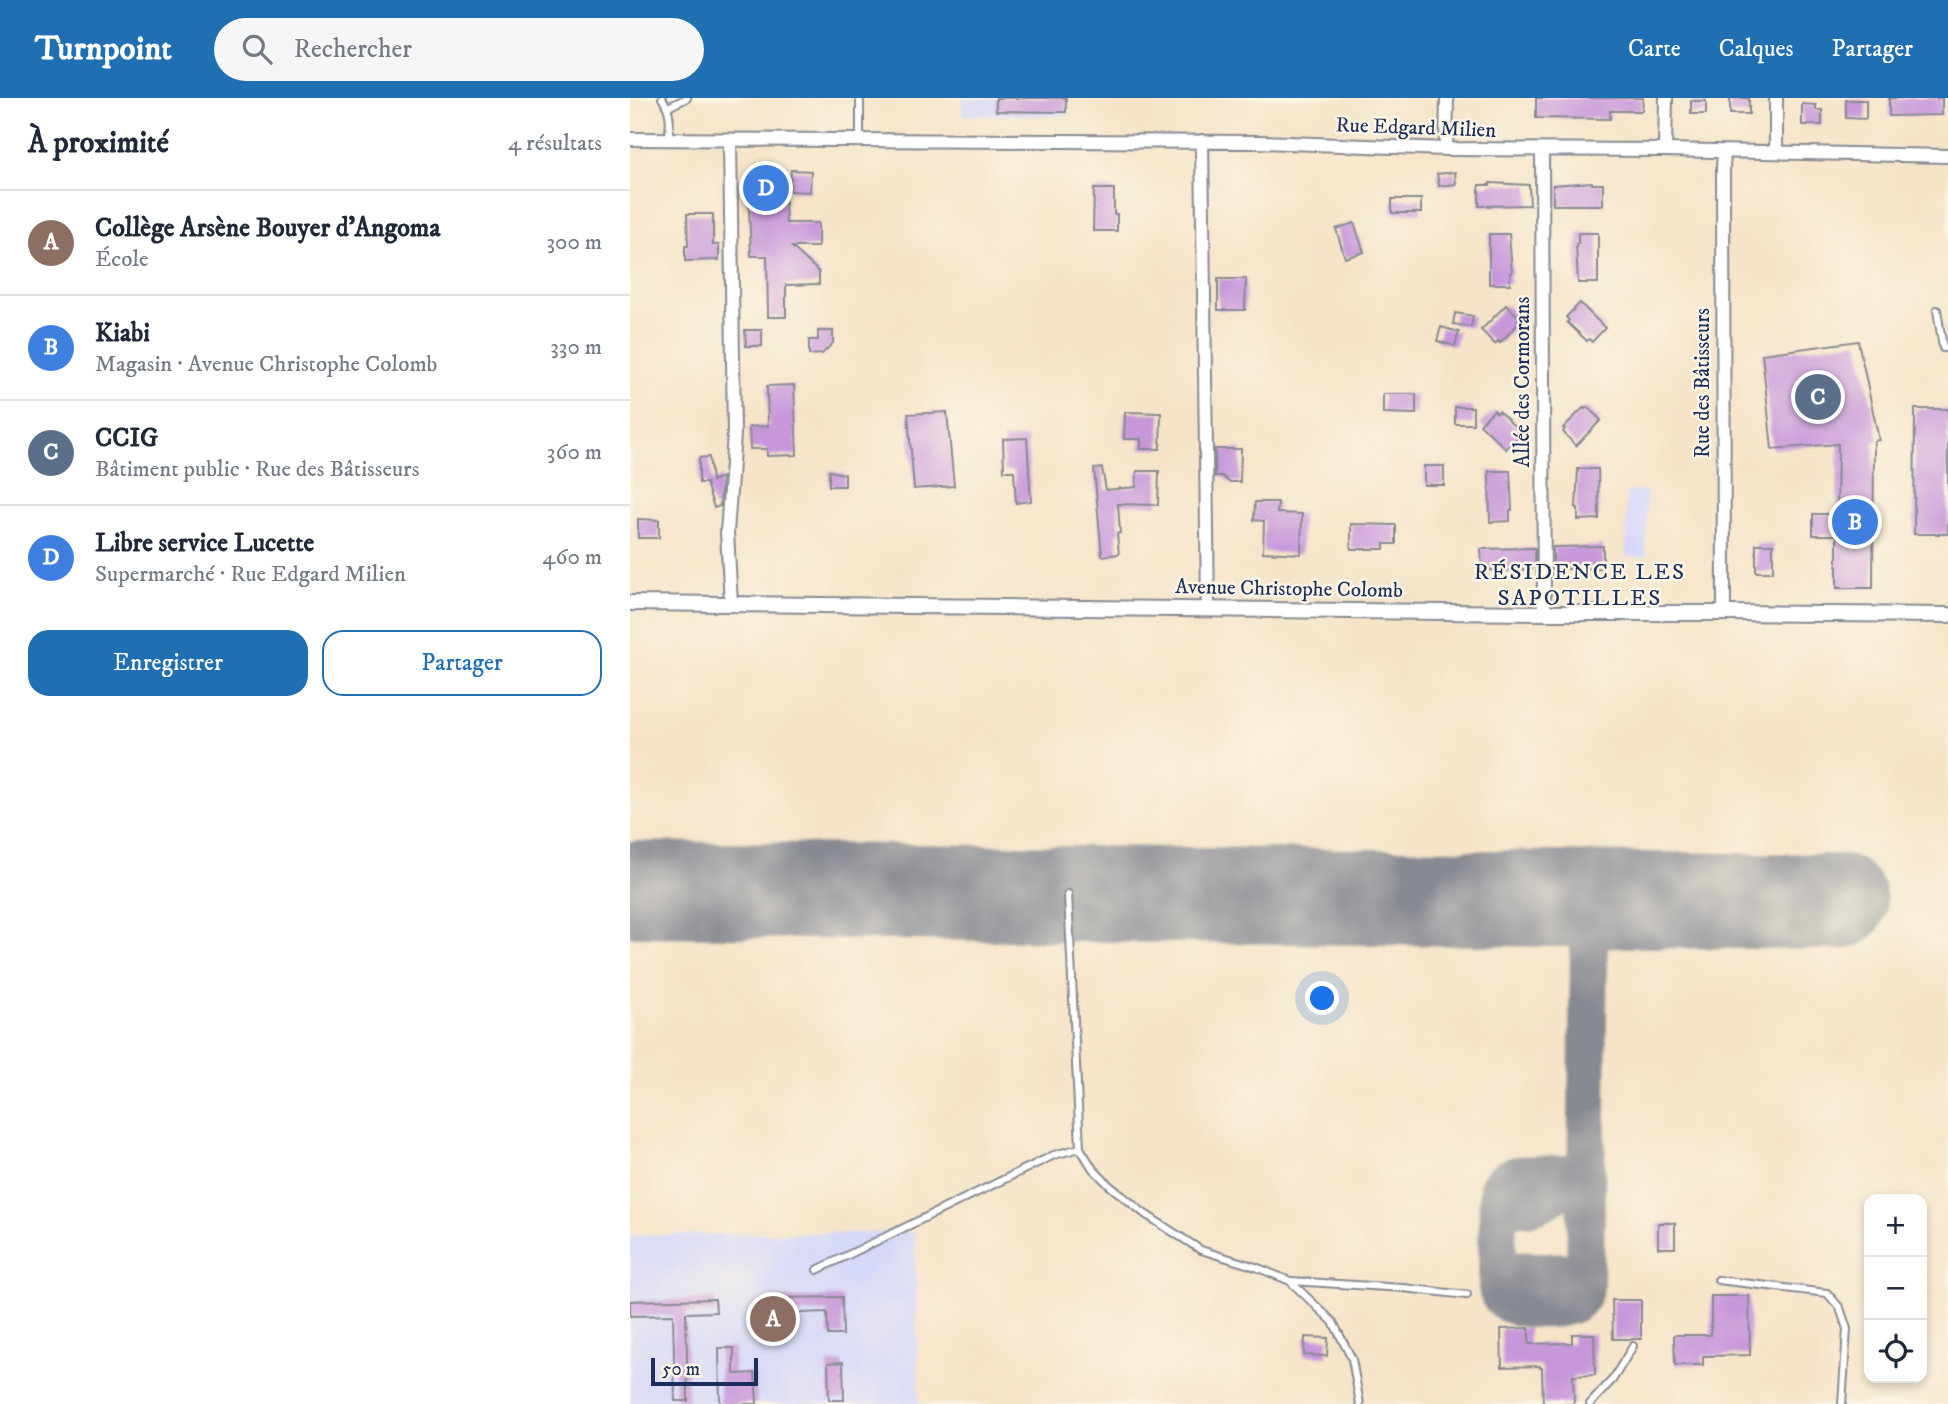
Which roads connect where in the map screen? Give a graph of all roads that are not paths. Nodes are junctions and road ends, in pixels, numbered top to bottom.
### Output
1 (662, 98) edge
2 (687, 98) edge
3 (860, 98) edge
4 (1447, 98) edge
5 (1666, 98) edge
6 (1776, 98) edge
7 (668, 107) junction
8 (630, 139) edge
9 (668, 139) junction
10 (730, 140) junction
11 (860, 140) junction
12 (1202, 141) junction
13 (1446, 149) junction
14 (1542, 150) junction
15 (1665, 150) junction
16 (1724, 152) junction
17 (1776, 152) junction
18 (1948, 156) edge
19 (1937, 310) dead end
20 (1948, 348) edge
21 (630, 603) edge
22 (731, 604) junction
23 (1208, 609) junction
24 (1544, 613) junction
25 (1724, 613) junction
26 (1948, 615) edge
27 (1069, 894) dead end
28 (1080, 1148) junction
29 (817, 1270) dead end
30 (1718, 1280) dead end
31 (1290, 1281) junction
32 (1467, 1295) dead end
33 (1633, 1346) dead end
34 (1360, 1404) edge
35 (1590, 1404) edge
36 (1842, 1404) edge

1 - 7 lane
2 - 7 lane
3 - 11 lane
4 - 13 street
5 - 15 street
6 - 17 street
7 - 9 lane
8 - 9 street, Rue Edgard Milien
9 - 10 street, Rue Edgard Milien
10 - 11 street, Rue Edgard Milien
10 - 22 street
11 - 12 street, Rue Edgard Milien
12 - 13 street, Rue Edgard Milien
12 - 23 street
13 - 14 street, Rue Edgard Milien
14 - 15 street, Rue Edgard Milien
14 - 24 street, Allée des Cormorans
15 - 16 street, Rue Edgard Milien
16 - 17 street, Rue Edgard Milien
16 - 25 street, Rue des Bâtisseurs
17 - 18 street, Rue Edgard Milien
19 - 20 lane
21 - 22 street, Avenue Christophe Colomb
22 - 23 street, Avenue Christophe Colomb
23 - 24 street, Avenue Christophe Colomb
24 - 25 street, Avenue Christophe Colomb
25 - 26 street, Avenue Christophe Colomb
27 - 28 lane
28 - 29 lane
28 - 31 lane
30 - 36 lane
31 - 32 lane
31 - 34 lane
33 - 35 lane

